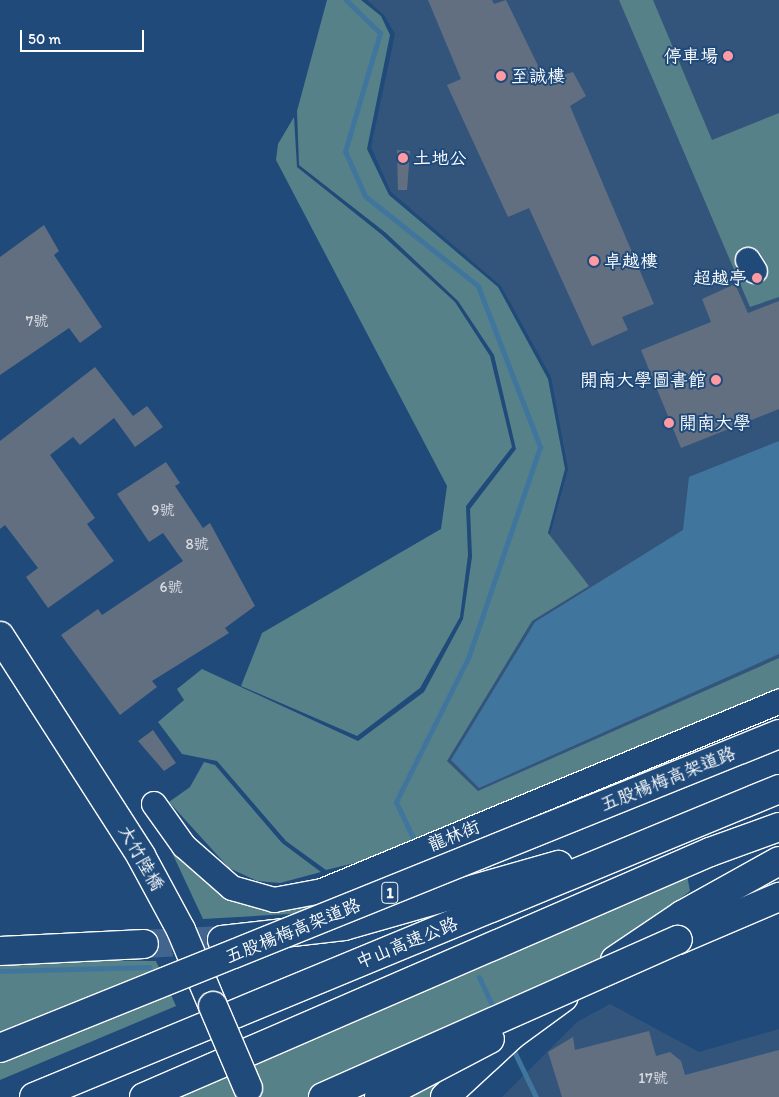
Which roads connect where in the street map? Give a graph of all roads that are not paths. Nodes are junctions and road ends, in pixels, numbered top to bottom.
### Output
1 (0, 636) edge
2 (779, 702) edge
3 (779, 734) edge
4 (779, 789) edge
5 (154, 804) dead end
6 (692, 826) junction
7 (779, 827) edge
8 (779, 861) edge
9 (779, 897) edge
10 (222, 940) tunnel mouth
11 (678, 940) junction
12 (144, 944) tunnel mouth
13 (0, 951) edge
14 (0, 1048) edge
15 (250, 1093) edge
16 (34, 1097) edge
17 (144, 1097) edge
18 (323, 1097) edge
19 (378, 1097) edge
20 (445, 1097) edge

1 - 15 main road, 大竹陸橋, bridge
2 - 5 street, 龍林街
3 - 14 main road, 五股楊梅高架道路 / 1, bridge
4 - 6 main road, 中山高速公路
6 - 10 main road
6 - 16 main road, 中山高速公路
7 - 17 main road, 中山高速公路
8 - 20 main road
9 - 11 main road
11 - 18 main road, bridge
11 - 19 main road, bridge
12 - 13 main road

